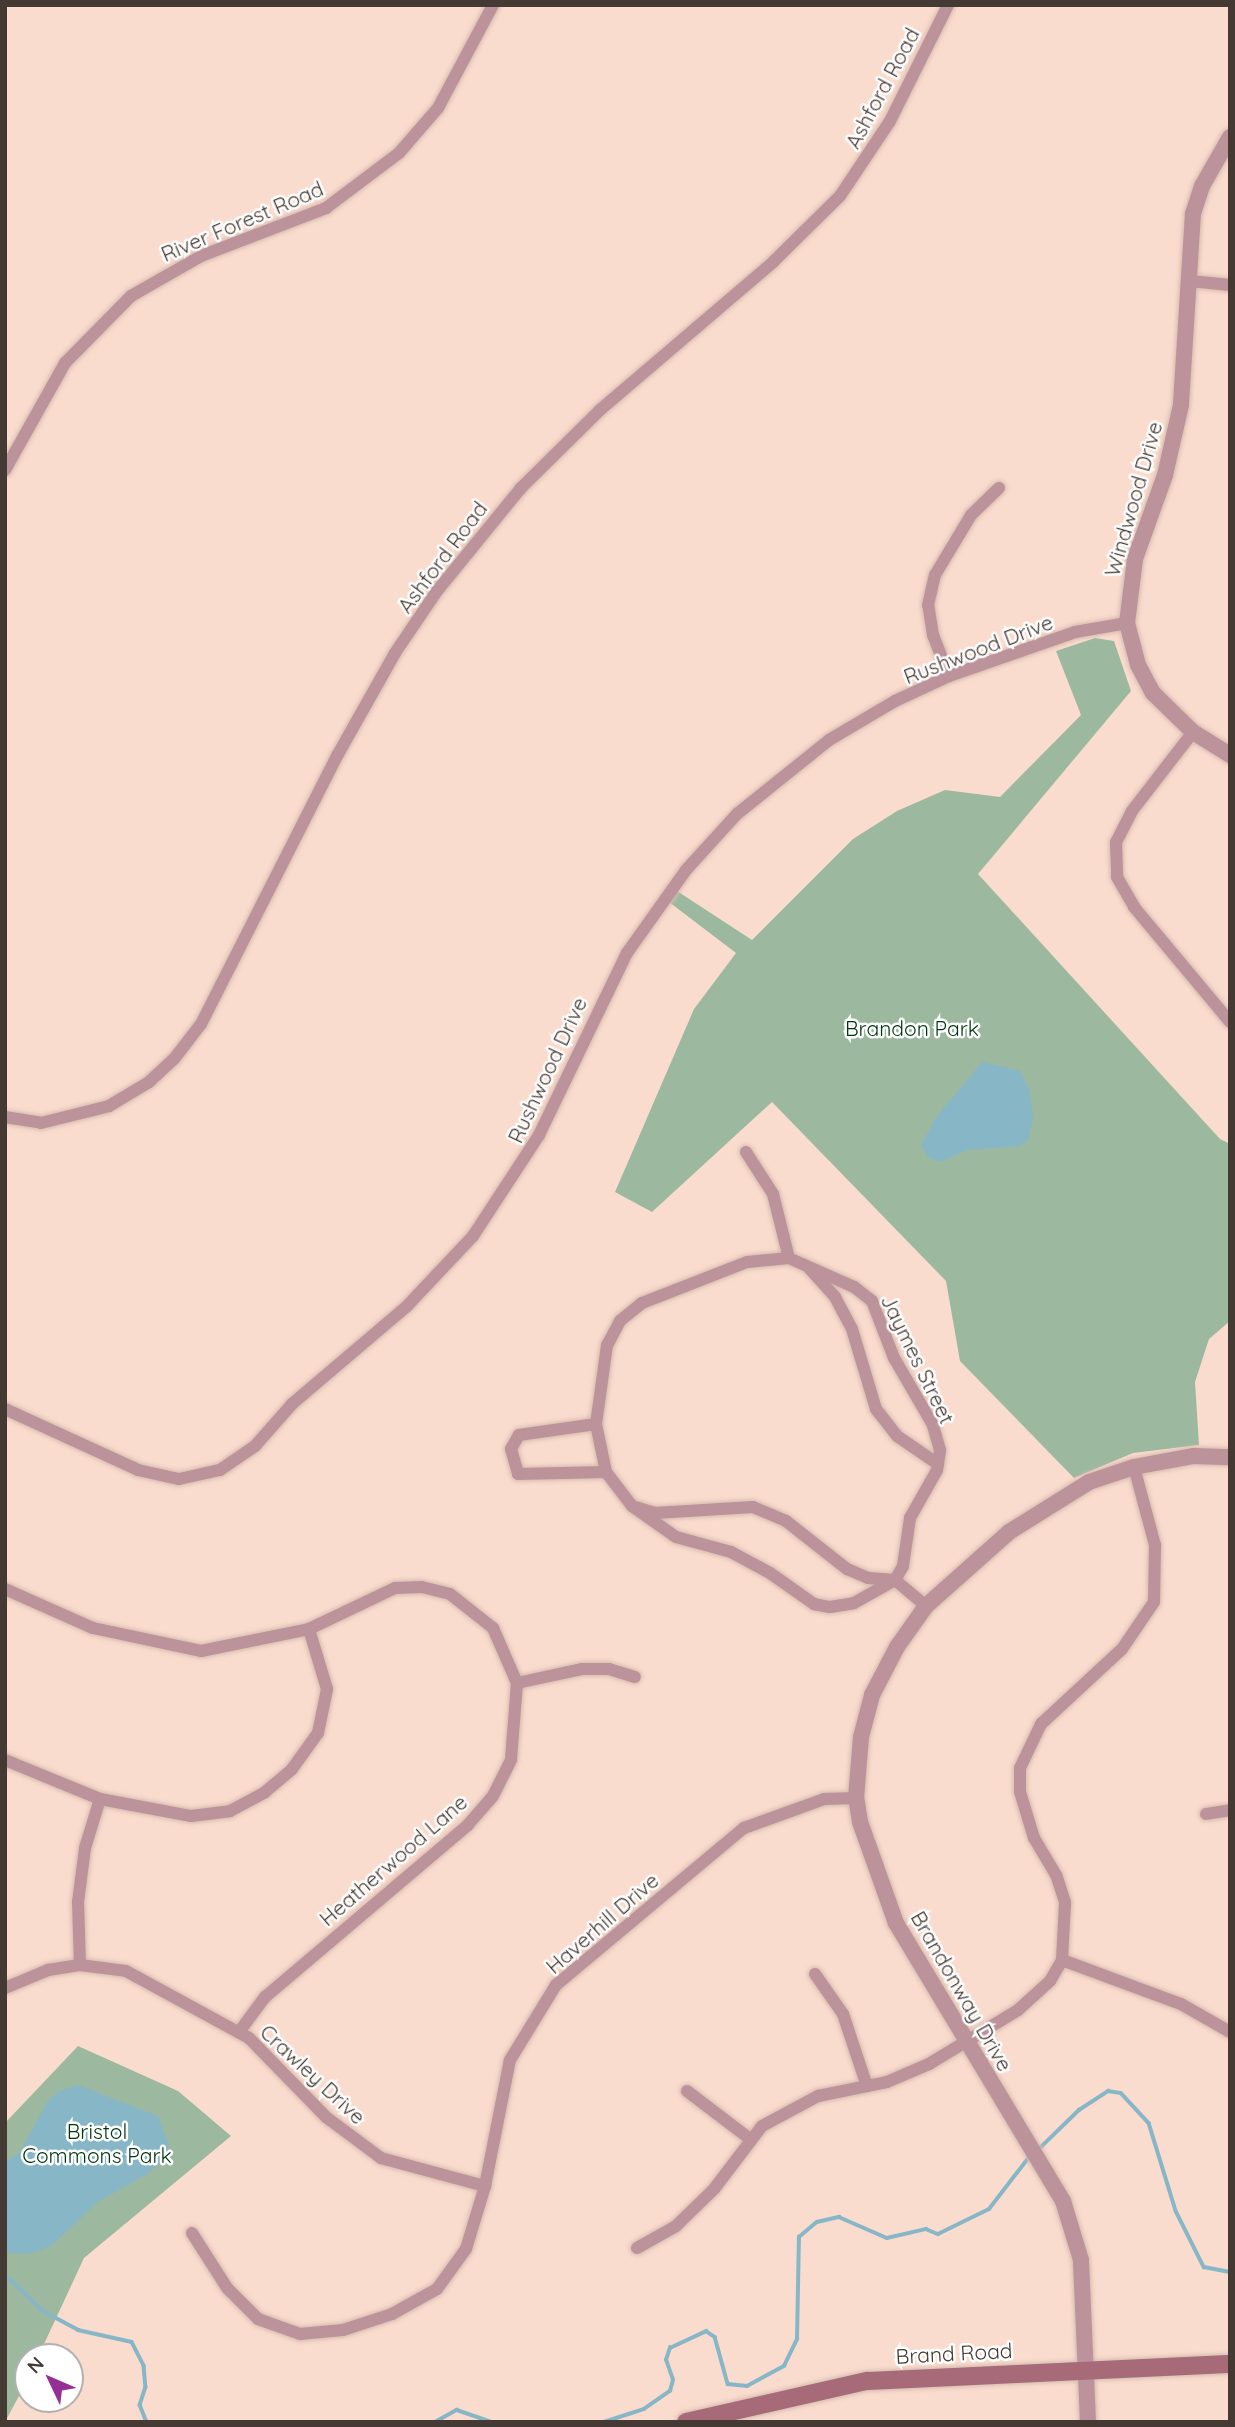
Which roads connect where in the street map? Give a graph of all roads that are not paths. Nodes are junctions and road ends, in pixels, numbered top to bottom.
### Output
1 (493, 5) edge
2 (948, 5) edge
3 (1230, 137) edge
4 (1190, 281) junction
5 (1230, 285) edge
6 (5, 470) edge
7 (999, 488) dead end
8 (1127, 623) junction
9 (949, 676) junction
10 (1193, 732) junction
11 (1230, 755) edge
12 (1230, 1022) edge
13 (5, 1117) edge
14 (746, 1152) dead end
15 (789, 1258) junction
16 (807, 1266) junction
17 (5, 1409) edge
18 (596, 1424) junction
19 (1230, 1457) edge
20 (938, 1464) junction
21 (1134, 1467) junction
22 (606, 1472) junction
23 (632, 1506) junction
24 (895, 1580) junction
25 (5, 1589) edge
26 (926, 1605) junction
27 (309, 1629) junction
28 (635, 1677) dead end
29 (517, 1683) junction
30 (5, 1760) edge
31 (856, 1798) junction
32 (100, 1799) junction
33 (1230, 1810) edge
34 (1206, 1814) dead end
35 (1062, 1960) junction
36 (80, 1965) junction
37 (815, 1973) dead end
38 (5, 1988) edge
39 (239, 2032) junction
40 (1230, 2032) edge
41 (967, 2042) junction
42 (867, 2085) junction
43 (687, 2091) dead end
44 (750, 2139) junction
45 (485, 2186) junction
46 (192, 2233) dead end
47 (637, 2248) dead end
48 (1230, 2364) edge
49 (1086, 2370) junction
50 (686, 2422) edge
51 (1088, 2422) edge

1 - 6 street, River Forest Road
2 - 13 street, Ashford Road
3 - 4 street, Windwood Drive
4 - 5 street
4 - 8 street, Windwood Drive
7 - 9 street
8 - 9 street, Rushwood Drive
8 - 10 street, Windwood Drive
9 - 17 street, Rushwood Drive
10 - 11 street, Windwood Drive
10 - 12 street
14 - 15 street
15 - 16 street, Jaymes Street
15 - 18 street, Jaymes Street
16 - 20 street, Jaymes Street
16 - 20 street, Jaymes Street
18 - 22 street, Jaymes Street
18 - 22 street
19 - 21 street, Brandonway Drive
20 - 24 street
21 - 26 street, Brandonway Drive
21 - 35 street
22 - 23 street
23 - 24 street
23 - 24 street
24 - 26 street
25 - 27 street, Heatherwood Lane
26 - 31 street, Brandonway Drive
27 - 29 street, Heatherwood Lane
27 - 32 street
28 - 29 street
29 - 39 street, Heatherwood Lane
30 - 32 street
31 - 41 street, Brandonway Drive
31 - 45 street, Haverhill Drive
32 - 36 street
33 - 34 street
35 - 40 street
35 - 41 street
36 - 38 street, Crawley Drive
36 - 39 street, Crawley Drive
37 - 42 street
39 - 45 street, Crawley Drive
41 - 42 street
41 - 49 street, Brandonway Drive
42 - 44 street
43 - 44 street
44 - 47 street
45 - 46 street, Haverhill Drive
48 - 49 main road, Brand Road
49 - 50 main road, Brand Road
49 - 51 street, Brandonway Drive

